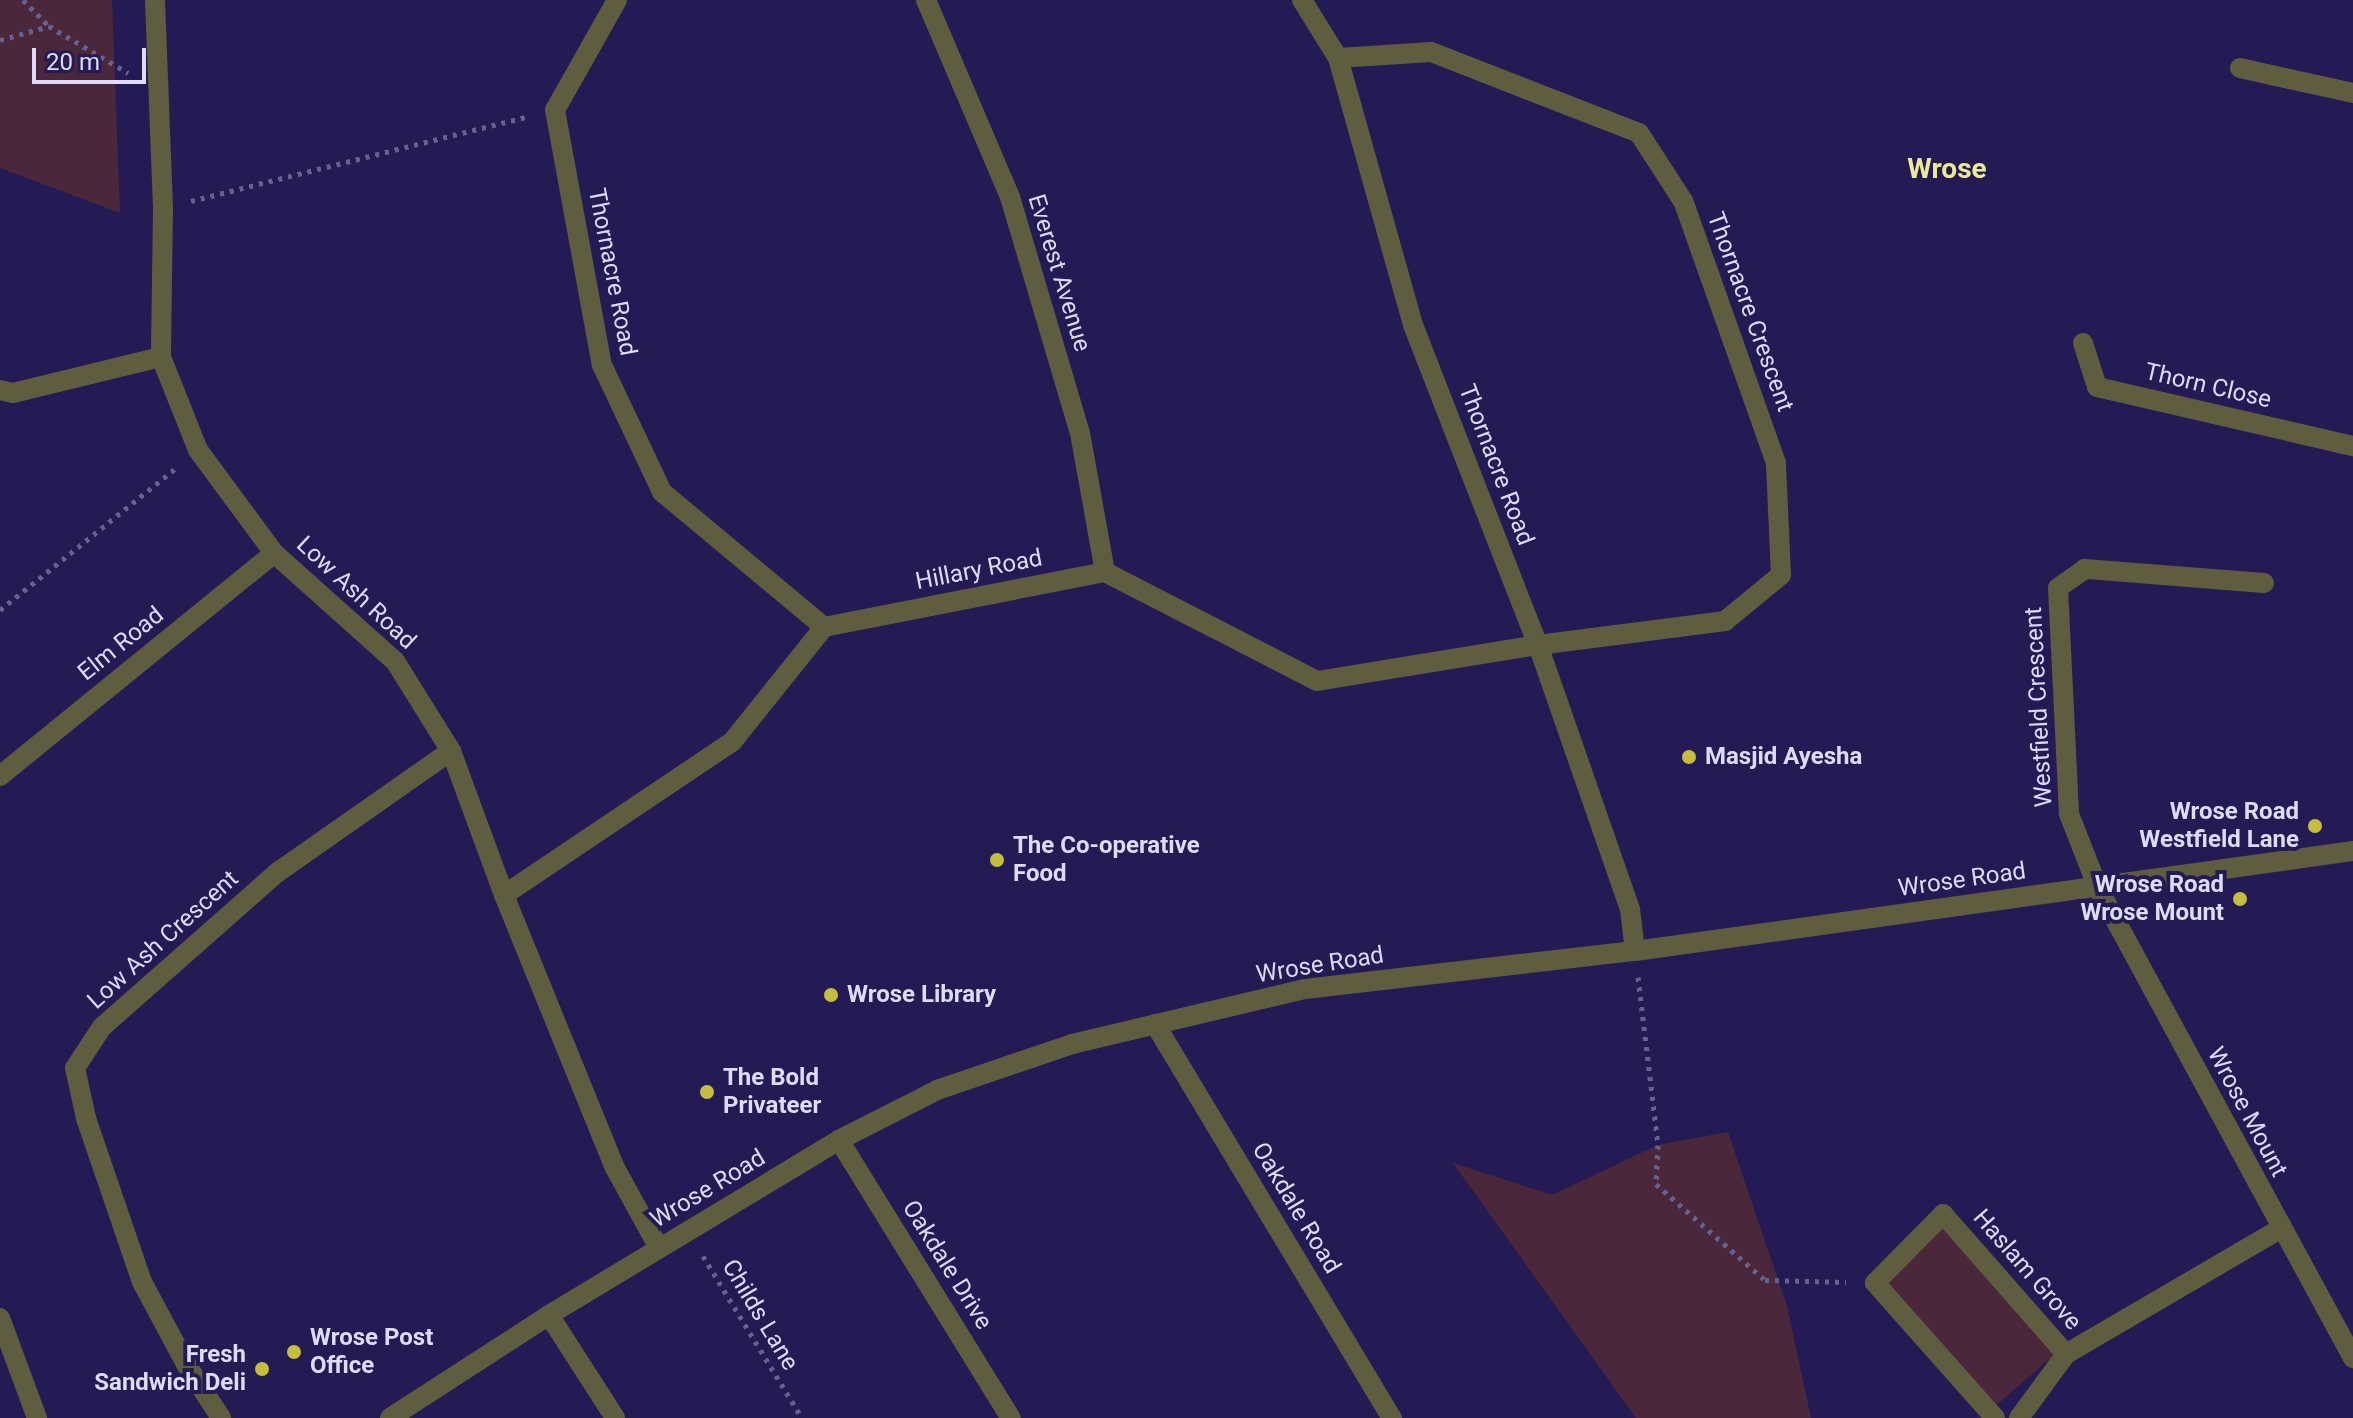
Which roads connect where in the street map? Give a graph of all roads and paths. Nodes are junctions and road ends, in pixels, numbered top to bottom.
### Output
1 (23, 0) edge
2 (155, 0) edge
3 (617, 0) edge
4 (926, 0) edge
5 (1302, 0) edge
6 (49, 26) junction
7 (0, 40) edge
8 (1338, 58) junction
9 (2240, 68) dead end
10 (160, 92) junction
11 (2353, 93) edge
12 (555, 110) junction
13 (163, 208) junction
14 (2083, 343) dead end
15 (161, 357) junction
16 (4, 395) edge
17 (2353, 446) edge
18 (198, 450) junction
19 (274, 553) junction
20 (1105, 572) junction
21 (2264, 583) dead end
22 (0, 610) edge
23 (824, 627) junction
24 (1538, 645) junction
25 (451, 751) junction
26 (0, 776) edge
27 (2353, 851) edge
28 (2098, 888) junction
29 (504, 895) junction
30 (1635, 951) junction
31 (1155, 1024) junction
32 (839, 1140) junction
33 (2280, 1229) junction
34 (689, 1230) junction
35 (659, 1248) junction
36 (1875, 1283) junction
37 (549, 1315) junction
38 (0, 1318) edge
39 (2066, 1354) junction
40 (2353, 1358) edge
41 (37, 1418) edge
42 (221, 1418) edge
43 (390, 1418) edge
44 (615, 1418) edge
45 (802, 1418) edge
46 (1011, 1418) edge
47 (1392, 1418) edge
48 (1995, 1418) edge
49 (2019, 1418) edge

1 - 6 path
2 - 10 street, Low Ash Road
3 - 12 street
4 - 20 street, Everest Avenue
5 - 8 street, Thornacre Road
6 - 7 path
6 - 10 path
8 - 24 street, Thornacre Road
8 - 24 street, Thornacre Crescent
9 - 11 street
10 - 13 street, Low Ash Road
12 - 13 path
12 - 23 street, Thornacre Road
13 - 15 street, Low Ash Road
14 - 17 street, Thorn Close
15 - 16 street
15 - 18 street, Low Ash Road
18 - 19 street, Low Ash Road
18 - 22 path
19 - 25 street, Low Ash Road
19 - 26 street, Elm Road
20 - 23 street, Hillary Road
20 - 24 street
21 - 28 street, Westfield Crescent
23 - 29 street
24 - 30 street, Thornacre Road
25 - 29 street, Low Ash Road
25 - 42 street, Low Ash Crescent
27 - 28 street, Wrose Road
28 - 30 street, Wrose Road
28 - 33 street, Wrose Mount
29 - 35 street, Low Ash Road
30 - 31 street, Wrose Road
30 - 36 path
31 - 32 street, Wrose Road
31 - 47 street, Oakdale Road
32 - 34 street, Wrose Road
32 - 46 street, Oakdale Drive
33 - 39 street, Haslam Grove
33 - 40 street, Wrose Mount
34 - 35 street, Wrose Road
34 - 45 path, Childs Lane
35 - 37 street, Wrose Road
36 - 39 street, Haslam Grove
36 - 48 street
37 - 43 street, Wrose Road
37 - 44 street
38 - 41 street
39 - 49 street, Haslam Grove

